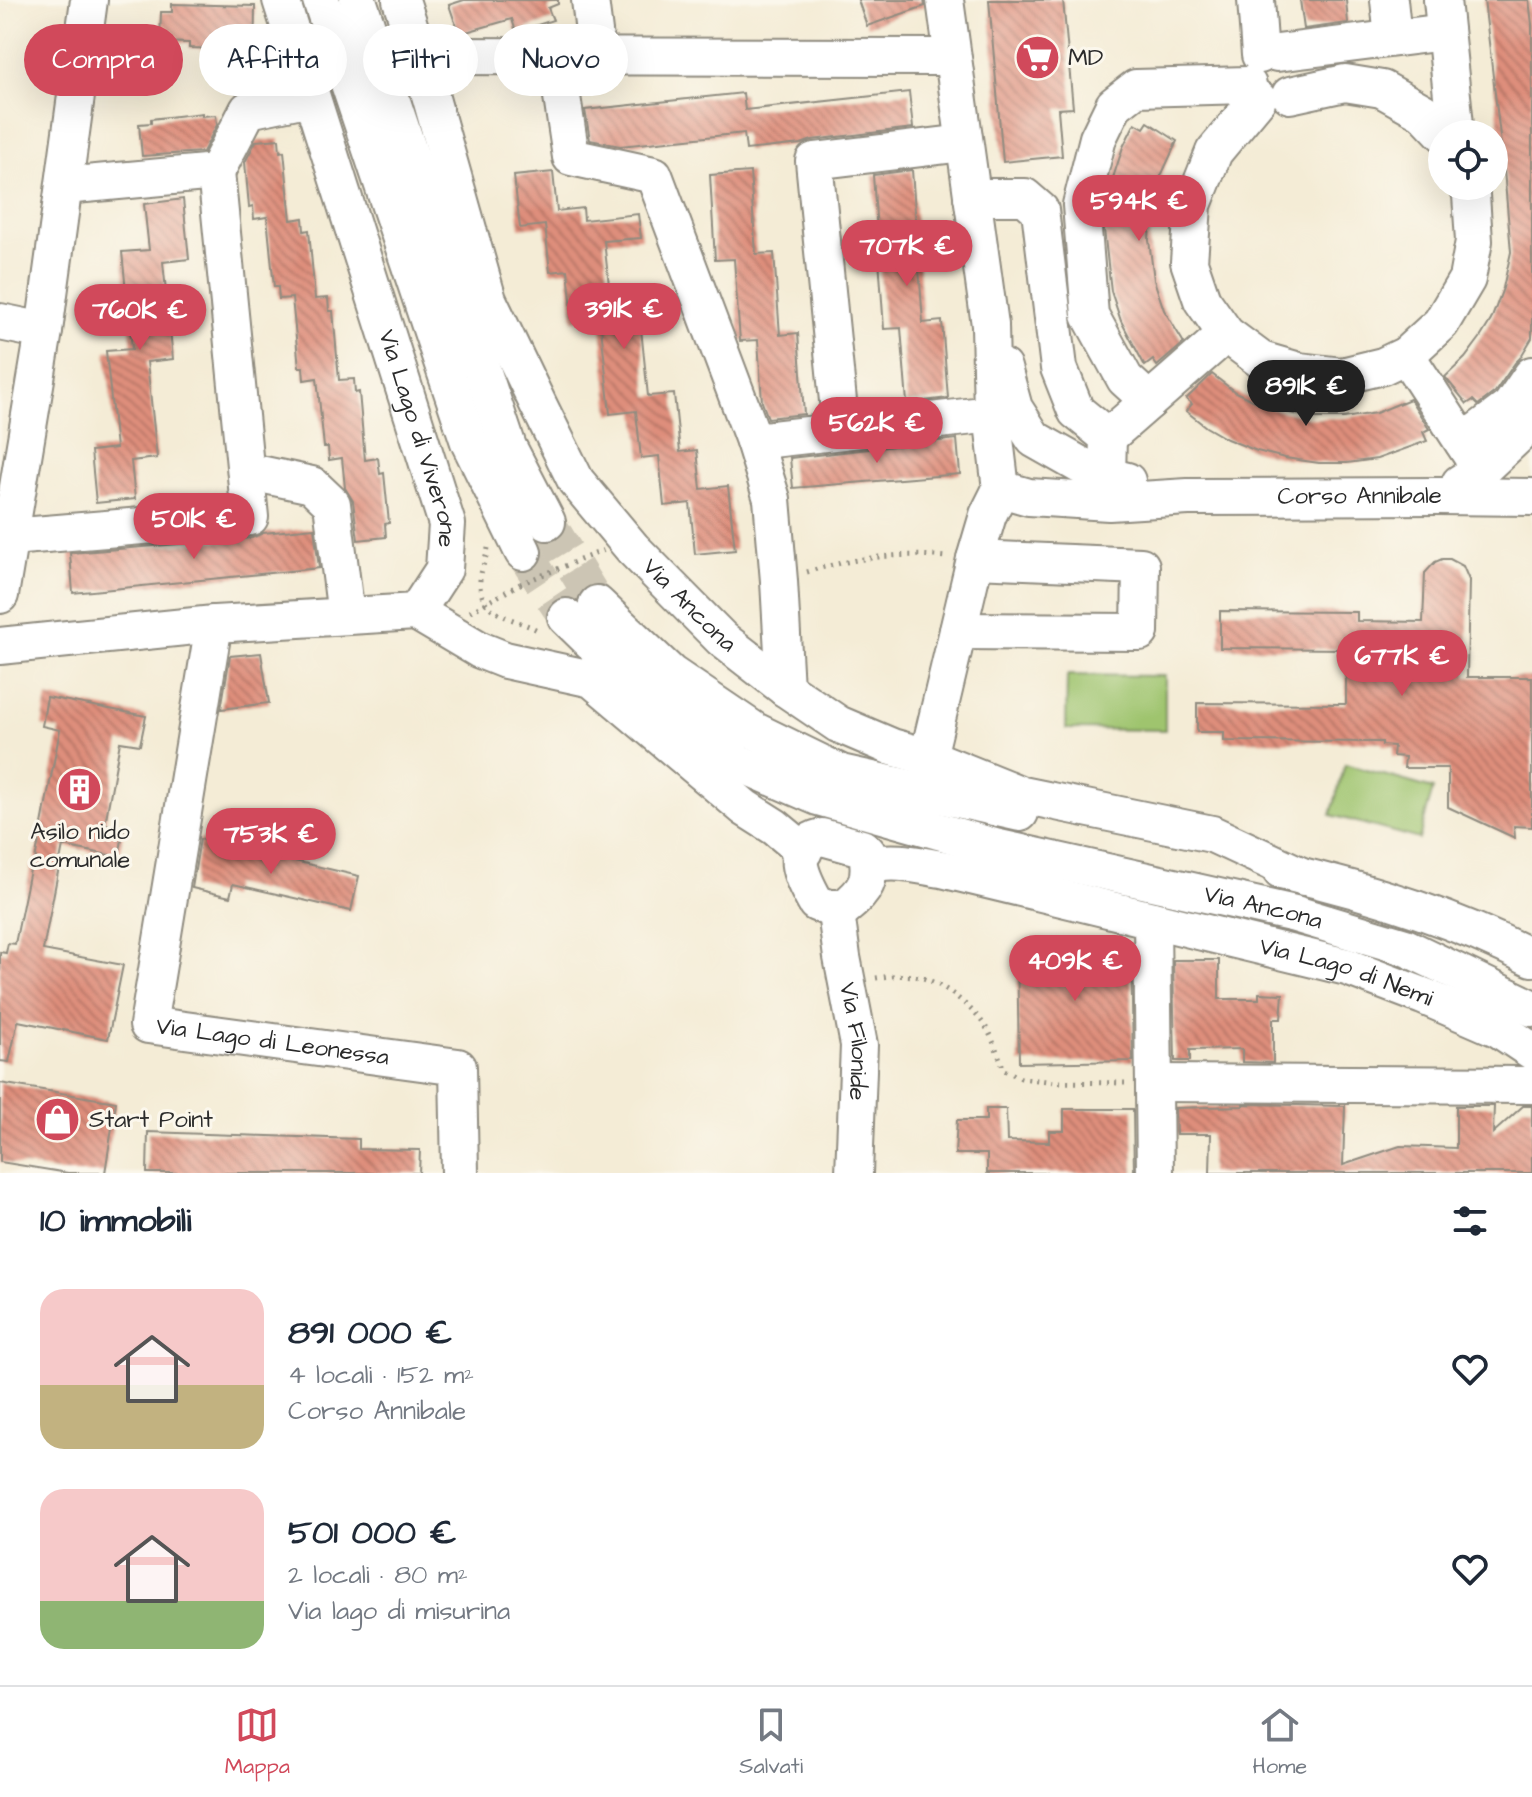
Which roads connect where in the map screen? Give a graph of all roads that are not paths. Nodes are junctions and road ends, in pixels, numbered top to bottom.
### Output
1 (89, 0) edge
2 (281, 0) edge
3 (321, 0) edge
4 (358, 0) edge
5 (401, 0) edge
6 (590, 0) edge
7 (945, 0) edge
8 (1256, 0) edge
9 (1389, 0) edge
10 (1444, 16) edge
11 (409, 24) edge
12 (593, 24) edge
13 (1379, 40) junction
14 (628, 56) edge
15 (952, 57) junction
16 (1267, 78) junction
17 (1345, 83) junction
18 (430, 96) edge
19 (562, 96) edge
20 (311, 97) junction
21 (1431, 120) edge
22 (1455, 120) edge
23 (964, 143) junction
24 (216, 172) junction
25 (64, 186) junction
26 (972, 197) junction
27 (1471, 200) edge
28 (0, 322) edge
29 (990, 325) junction
30 (44, 331) junction
31 (1226, 334) junction
32 (1406, 355) junction
33 (1532, 375) edge
34 (1149, 401) junction
35 (992, 414) junction
36 (1532, 422) edge
37 (841, 431) junction
38 (1108, 437) junction
39 (754, 441) junction
40 (1472, 456) junction
41 (246, 471) junction
42 (1107, 476) junction
43 (1001, 489) junction
44 (1439, 496) junction
45 (1188, 497) junction
46 (1532, 497) edge
47 (547, 522) tunnel mouth
48 (10, 537) junction
49 (975, 559) junction
50 (521, 568) tunnel mouth
51 (444, 569) junction
52 (0, 595) edge
53 (416, 612) junction
54 (346, 616) junction
55 (214, 624) junction
56 (460, 626) junction
57 (958, 631) junction
58 (0, 646) edge
59 (785, 688) junction
60 (928, 757) junction
61 (995, 847) junction
62 (804, 851) junction
63 (870, 865) junction
64 (942, 869) junction
65 (1304, 877) junction
66 (838, 909) junction
67 (1152, 920) junction
68 (1532, 958) edge
69 (1532, 1008) edge
70 (1532, 1051) edge
71 (1155, 1083) junction
72 (1532, 1085) edge
73 (460, 1173) edge
74 (854, 1173) edge
75 (1155, 1173) edge

1 - 25 street
2 - 20 street, Via Lago di Viverone
3 - 50 street
4 - 47 street
5 - 11 street, Via Ancona
6 - 12 street
7 - 15 street
8 - 16 street
9 - 13 street
10 - 13 street
10 - 22 street
13 - 16 street
13 - 17 street
14 - 15 street
15 - 23 street
16 - 17 street
16 - 31 street
16 - 34 street
17 - 21 street
18 - 59 street, Via Ancona
19 - 39 street
20 - 24 street
20 - 51 street, Via Lago di Viverone
23 - 26 street
23 - 37 street
24 - 25 street
24 - 41 street
25 - 30 street
26 - 29 street
26 - 38 street
27 - 32 street
28 - 30 street
29 - 35 street
29 - 42 street
30 - 48 street
31 - 32 street
31 - 34 street
32 - 40 street
33 - 40 street
34 - 38 street
35 - 37 street
35 - 43 street
36 - 40 street
37 - 39 street
38 - 42 street
39 - 59 street
40 - 44 street
41 - 48 street
41 - 54 street
42 - 45 street
43 - 45 street
43 - 49 street
44 - 45 street, Corso Annibale
44 - 46 street, Corso Annibale
48 - 52 street
49 - 57 street
49 - 57 street
51 - 53 street, Via Lago di Viverone
51 - 56 street
53 - 54 street
53 - 56 street
54 - 55 street
55 - 58 street
55 - 73 street, Via Lago di Leonessa
56 - 62 street
57 - 60 street
59 - 60 street, Via Ancona
60 - 65 street, Via Ancona
61 - 64 street
61 - 65 street, Via Ancona
61 - 69 street, Via Ancona
62 - 63 street
62 - 66 street
63 - 64 street, Via Lago di Nemi
63 - 66 street
64 - 67 street, Via Lago di Nemi
65 - 68 street, Via Ancona
66 - 74 street, Via Filonide
67 - 70 street, Via Lago di Nemi
67 - 71 street
71 - 72 street
71 - 75 street

